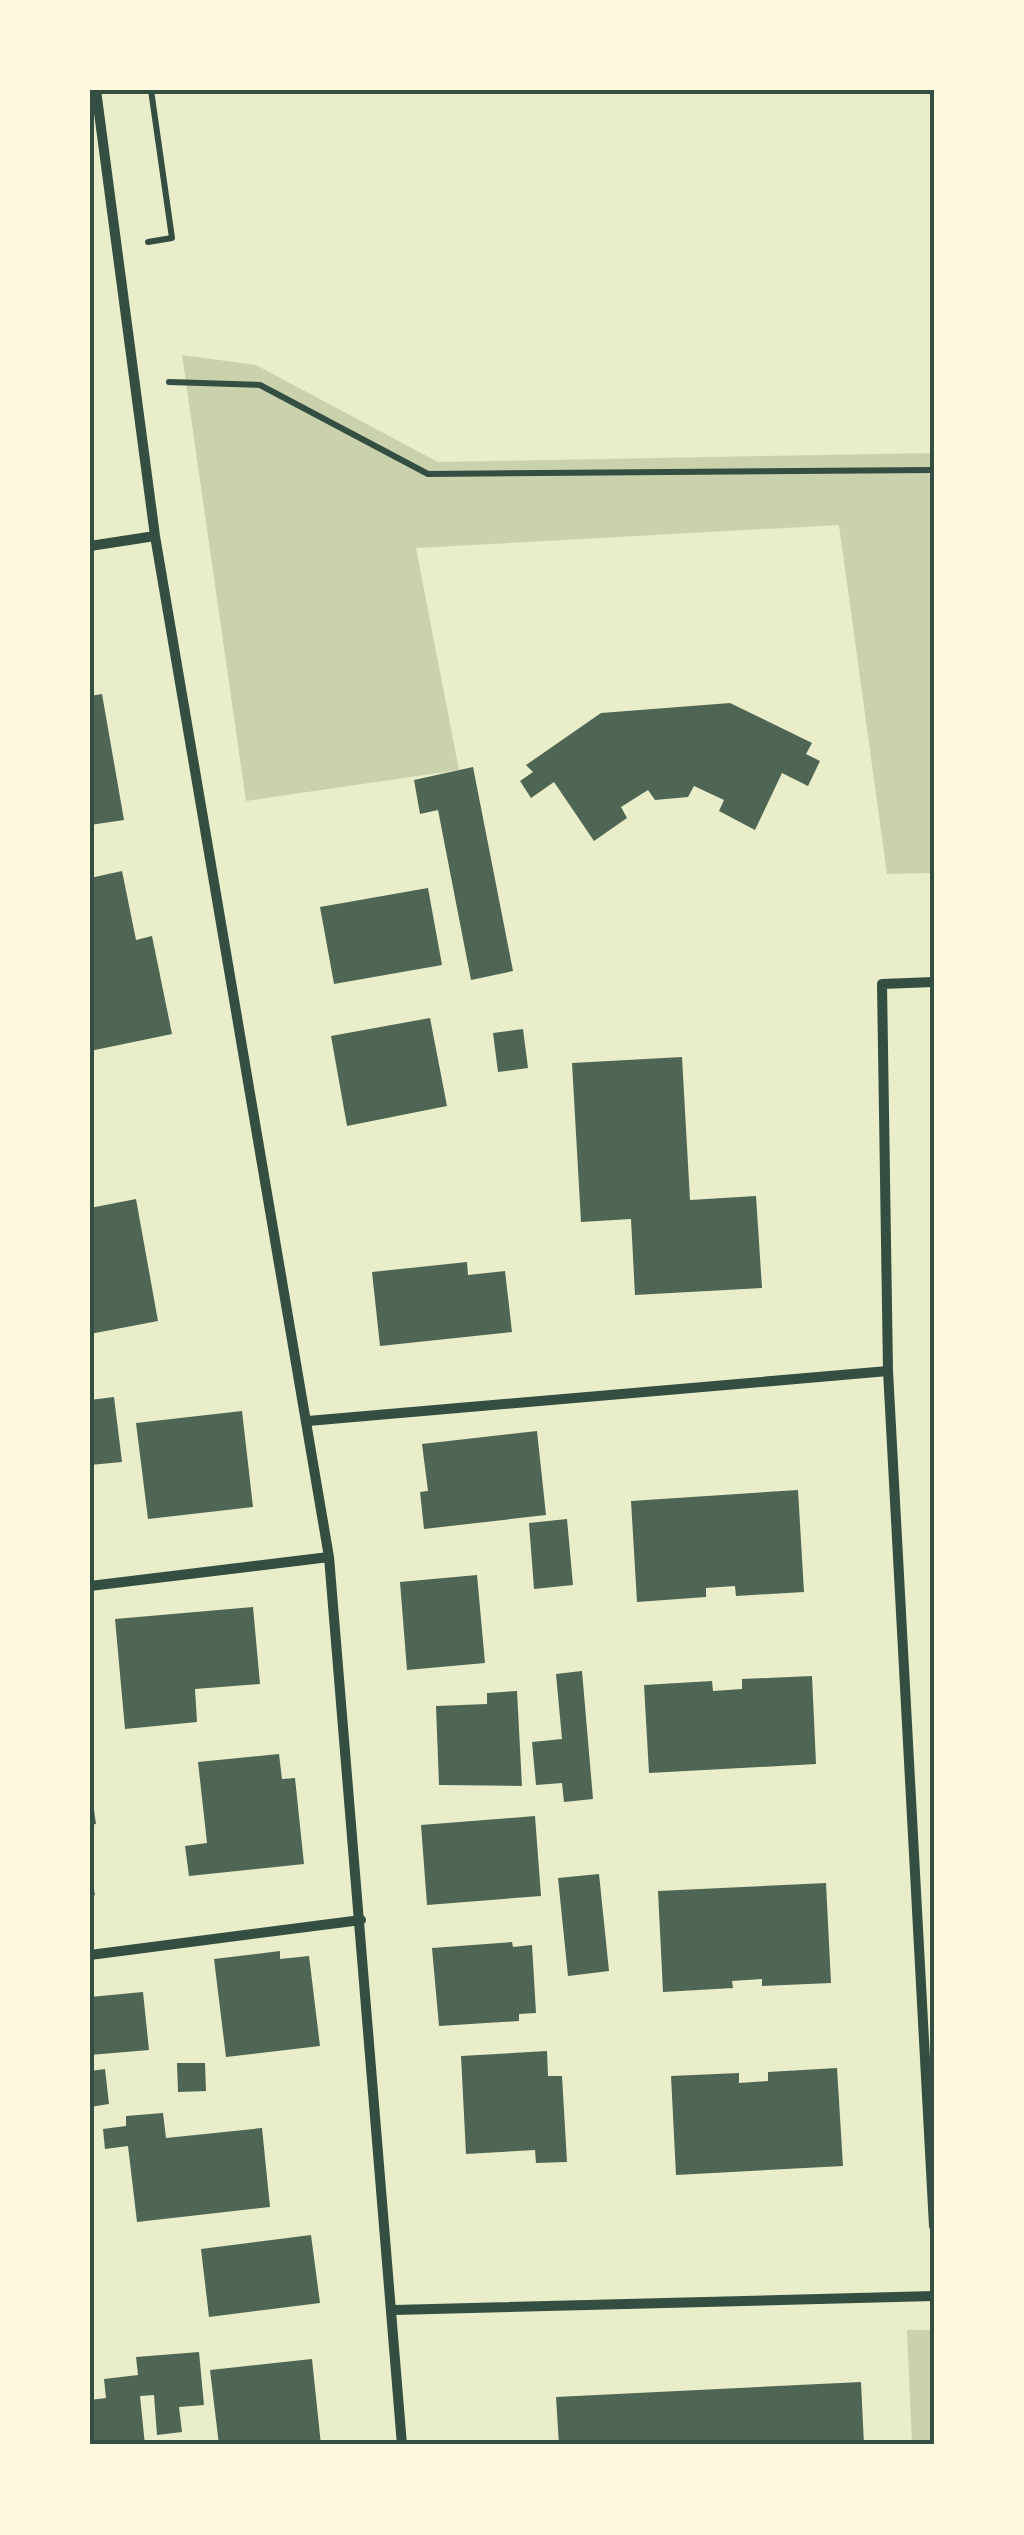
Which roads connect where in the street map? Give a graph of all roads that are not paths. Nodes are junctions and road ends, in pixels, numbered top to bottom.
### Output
1 (96, 90) edge
2 (155, 536) junction
3 (90, 546) edge
4 (934, 982) edge
5 (888, 1371) junction
6 (308, 1420) junction
7 (329, 1557) junction
8 (90, 1586) edge
9 (361, 1920) junction
10 (90, 1955) edge
11 (934, 2226) edge
12 (934, 2296) edge
13 (394, 2310) junction
14 (402, 2445) edge

1 - 2 street
2 - 3 street
2 - 6 street
4 - 5 street
5 - 6 street
5 - 11 street
6 - 7 street
7 - 8 street
7 - 9 street
9 - 10 street
9 - 13 street
12 - 13 street
13 - 14 street

